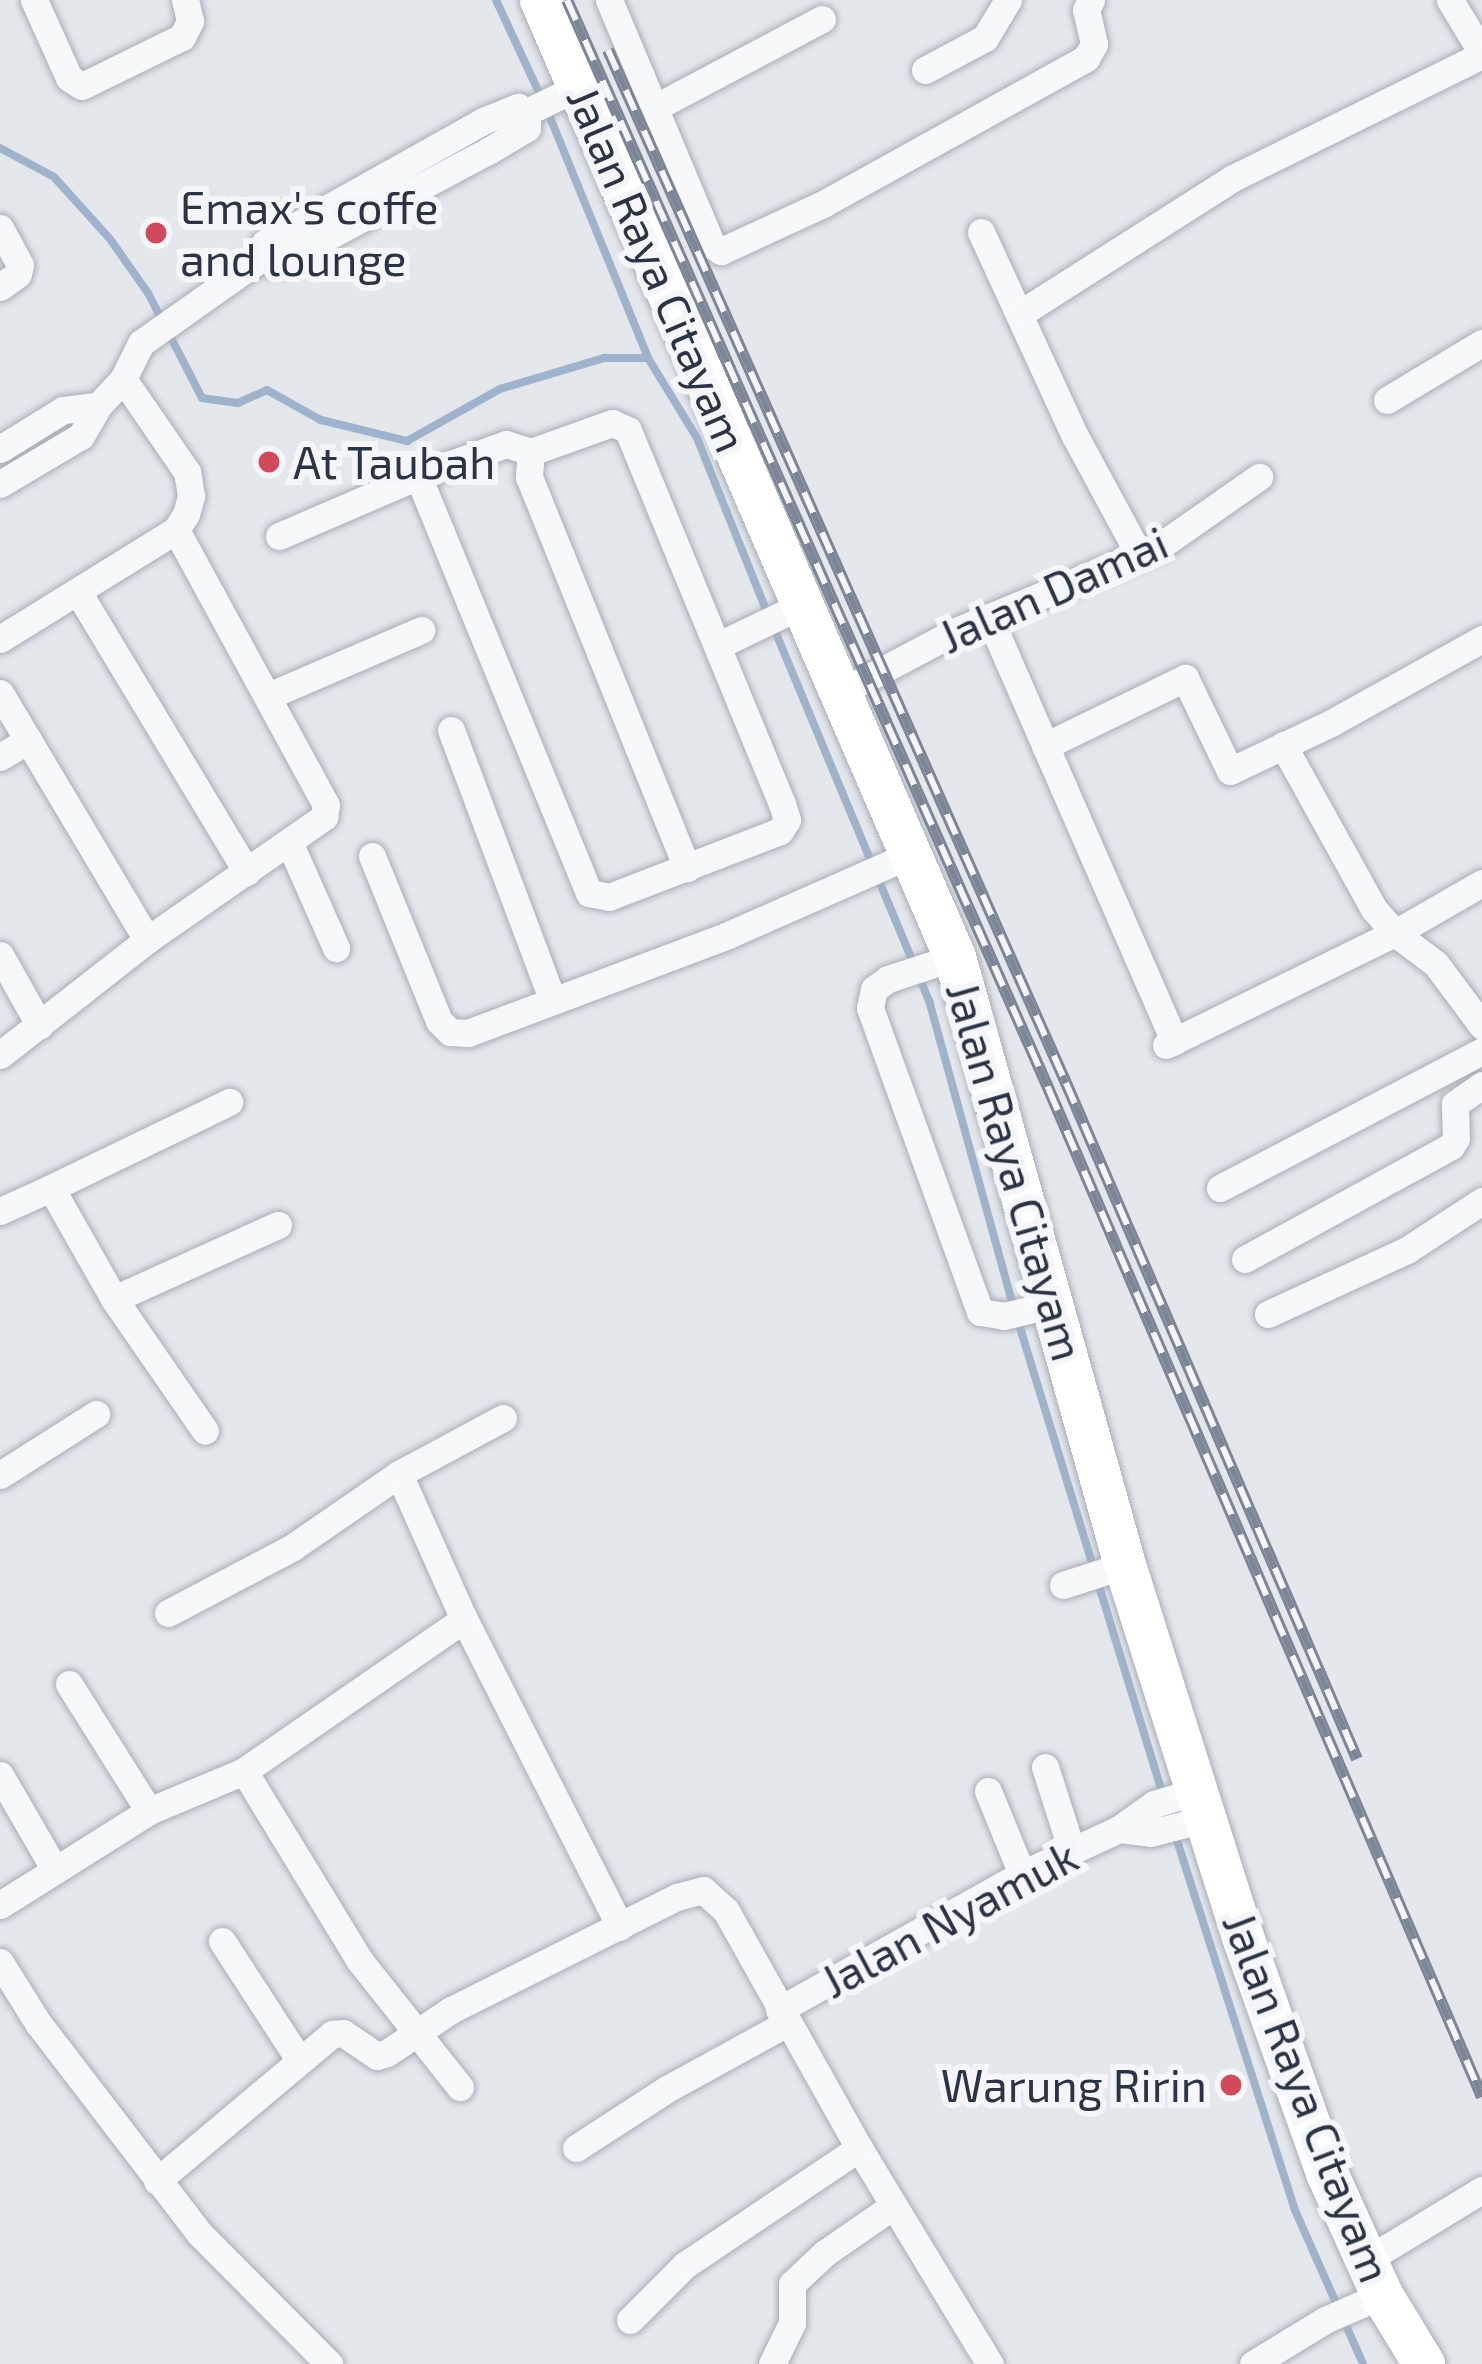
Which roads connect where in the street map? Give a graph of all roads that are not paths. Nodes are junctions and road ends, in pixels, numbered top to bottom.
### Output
1 (34, 0) edge
2 (184, 0) edge
3 (541, 0) edge
4 (610, 0) edge
5 (1008, 0) edge
6 (1091, 0) edge
7 (1450, 0) edge
8 (822, 19) dead end
9 (1482, 54) edge
10 (925, 70) dead end
11 (572, 90) junction
12 (654, 108) junction
13 (0, 229) edge
14 (981, 232) dead end
15 (0, 287) edge
16 (1021, 314) junction
17 (1482, 343) edge
18 (123, 379) junction
19 (1387, 400) dead end
20 (98, 406) junction
21 (0, 449) edge
22 (531, 452) junction
23 (418, 476) junction
24 (1259, 477) dead end
25 (0, 484) edge
26 (176, 530) junction
27 (279, 536) dead end
28 (1140, 556) junction
29 (78, 592) junction
30 (790, 610) junction
31 (989, 617) junction
32 (421, 630) dead end
33 (0, 639) edge
34 (729, 639) junction
35 (1482, 639) edge
36 (841, 692) junction
37 (0, 693) edge
38 (268, 695) junction
39 (451, 730) dead end
40 (28, 740) junction
41 (1283, 745) junction
42 (1046, 746) junction
43 (0, 757) edge
44 (290, 844) junction
45 (372, 856) dead end
46 (903, 857) junction
47 (687, 868) junction
48 (247, 872) junction
49 (1482, 883) edge
50 (1395, 933) junction
51 (146, 940) junction
52 (336, 948) dead end
53 (0, 955) edge
54 (940, 961) junction
55 (553, 999) junction
56 (40, 1026) junction
57 (1482, 1026) edge
58 (1482, 1051) edge
59 (0, 1055) edge
60 (1482, 1085) edge
61 (229, 1102) dead end
62 (1220, 1187) dead end
63 (51, 1188) junction
64 (1482, 1201) edge
65 (0, 1211) edge
66 (278, 1225) dead end
67 (1245, 1258) dead end
68 (115, 1300) junction
69 (1028, 1310) junction
70 (1268, 1314) dead end
71 (96, 1414) dead end
72 (503, 1418) dead end
73 (205, 1432) dead end
74 (0, 1474) edge
75 (400, 1474) junction
76 (1117, 1568) junction
77 (1071, 1582) dead end
78 (168, 1613) dead end
79 (464, 1619) junction
80 (69, 1684) dead end
81 (1045, 1767) dead end
82 (244, 1771) junction
83 (0, 1775) edge
84 (988, 1791) dead end
85 (149, 1810) junction
86 (1181, 1811) junction
87 (1072, 1851) junction
88 (54, 1868) junction
89 (1022, 1874) junction
90 (0, 1905) edge
91 (620, 1928) junction
92 (222, 1941) dead end
93 (0, 1962) edge
94 (783, 2016) junction
95 (416, 2030) junction
96 (298, 2059) junction
97 (460, 2087) dead end
98 (576, 2148) dead end
99 (859, 2148) junction
100 (157, 2181) junction
101 (1482, 2190) edge
102 (893, 2206) junction
103 (1368, 2288) junction
104 (630, 2320) dead end
105 (328, 2364) edge
106 (772, 2364) edge
107 (989, 2364) edge
108 (1253, 2364) edge
109 (1424, 2364) edge

1 - 2 street
3 - 11 main road, Jalan Raya Citayam
4 - 12 street
5 - 10 street
6 - 12 street
7 - 9 street
8 - 12 street
9 - 16 street
11 - 18 street
11 - 30 main road, Jalan Raya Citayam
13 - 15 street
14 - 16 street
16 - 28 street
17 - 19 street
18 - 20 street
18 - 26 street
20 - 21 street
20 - 25 street
22 - 23 street
22 - 34 street
22 - 47 street
23 - 27 street
23 - 47 street
24 - 28 street, Jalan Damai
26 - 29 street
26 - 38 street
28 - 31 street, Jalan Damai
29 - 33 street
29 - 48 street
30 - 34 street
30 - 36 main road, Jalan Raya Citayam
31 - 36 street, Jalan Damai
31 - 42 street
32 - 38 street
34 - 47 street
35 - 41 street
36 - 46 main road, Jalan Raya Citayam
37 - 40 street
38 - 44 street
39 - 55 street
40 - 43 street
40 - 51 street
41 - 42 street
41 - 50 street
42 - 50 street
44 - 48 street
44 - 52 street
45 - 55 street
46 - 54 main road, Jalan Raya Citayam
46 - 55 street
48 - 51 street
49 - 50 street
50 - 57 street
51 - 56 street
53 - 56 street
54 - 69 main road, Jalan Raya Citayam
54 - 69 street
56 - 59 street
58 - 62 street
60 - 67 street
61 - 63 street
63 - 65 street
63 - 68 street
64 - 70 street
66 - 68 street
68 - 73 street
69 - 76 main road, Jalan Raya Citayam
71 - 74 street
72 - 75 street
75 - 78 street
75 - 79 street
76 - 77 street
76 - 86 main road, Jalan Raya Citayam
79 - 82 street
79 - 91 street
80 - 85 street
81 - 87 street
82 - 85 street
82 - 95 street
83 - 88 street
84 - 89 street
85 - 88 street
86 - 87 street, Jalan Nyamuk
86 - 103 main road, Jalan Raya Citayam
87 - 89 street, Jalan Nyamuk
88 - 90 street
89 - 94 street, Jalan Nyamuk
91 - 94 street
91 - 95 street
92 - 96 street
93 - 100 street
94 - 98 street, Jalan Nyamuk
94 - 99 street
95 - 96 street
95 - 97 street
96 - 100 street
99 - 102 street
99 - 104 street
100 - 105 street
101 - 103 street
102 - 106 street
102 - 107 street
103 - 108 street
103 - 109 main road, Jalan Raya Citayam

